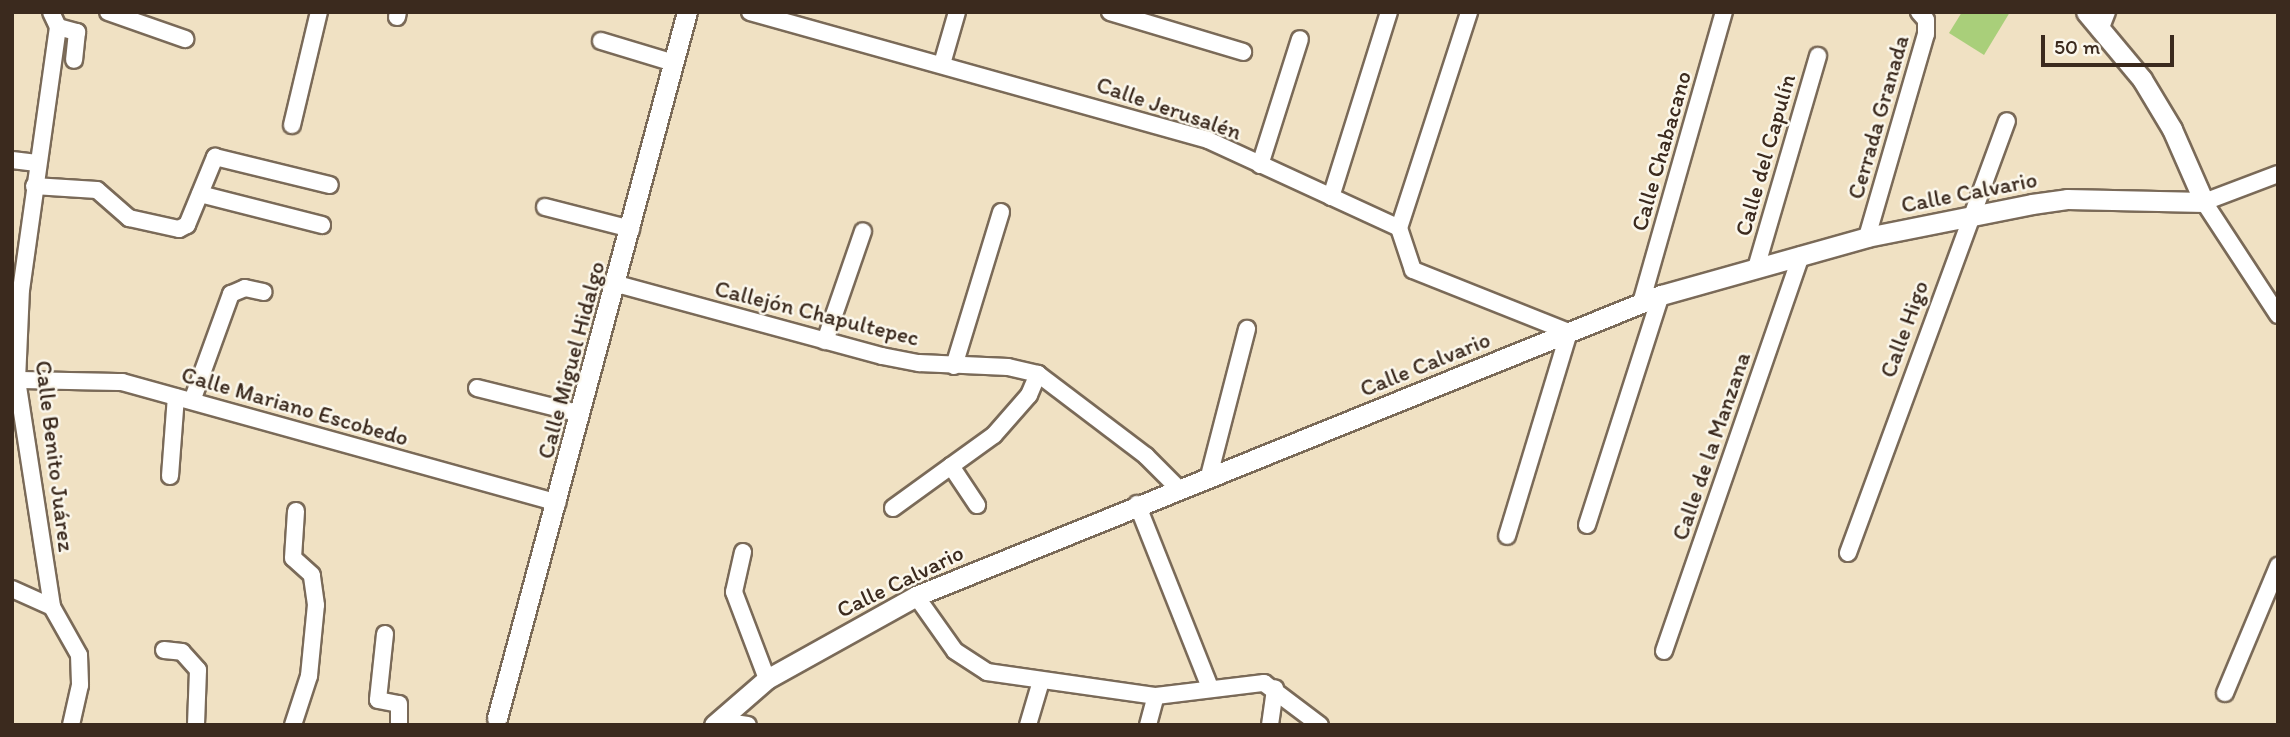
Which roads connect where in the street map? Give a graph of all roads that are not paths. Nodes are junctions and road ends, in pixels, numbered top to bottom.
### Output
1 (108, 12) edge
2 (319, 12) edge
3 (687, 12) edge
4 (750, 12) edge
5 (957, 12) edge
6 (1110, 12) edge
7 (1389, 12) edge
8 (1469, 12) edge
9 (1724, 12) edge
10 (1919, 12) edge
11 (2086, 12) edge
12 (56, 17) edge
13 (2103, 21) edge
14 (185, 39) dead end
15 (1300, 39) dead end
16 (601, 41) dead end
17 (1243, 52) dead end
18 (1818, 55) dead end
19 (74, 60) dead end
20 (674, 63) junction
21 (943, 64) junction
22 (2007, 121) dead end
23 (292, 125) dead end
24 (12, 160) edge
25 (37, 163) junction
26 (1260, 165) junction
27 (2278, 174) edge
28 (34, 186) junction
29 (330, 186) dead end
30 (200, 194) junction
31 (1331, 197) junction
32 (2204, 202) junction
33 (545, 207) dead end
34 (1001, 212) dead end
35 (1969, 217) junction
36 (322, 225) dead end
37 (1399, 228) junction
38 (631, 229) junction
39 (863, 232) dead end
40 (1867, 236) junction
41 (1801, 255) junction
42 (1756, 268) junction
43 (617, 284) junction
44 (264, 292) dead end
45 (1661, 295) junction
46 (1641, 303) junction
47 (2278, 315) edge
48 (1247, 329) dead end
49 (1569, 332) junction
50 (825, 341) junction
51 (954, 366) junction
52 (1038, 374) junction
53 (17, 380) junction
54 (477, 388) dead end
55 (184, 399) junction
56 (582, 414) junction
57 (951, 466) junction
58 (170, 476) dead end
59 (1209, 476) junction
60 (1177, 487) junction
61 (557, 503) junction
62 (1137, 504) junction
63 (977, 505) dead end
64 (893, 508) dead end
65 (296, 511) dead end
66 (1587, 525) dead end
67 (1507, 536) dead end
68 (743, 552) dead end
69 (1848, 553) dead end
70 (2278, 566) edge
71 (12, 589) edge
72 (916, 596) junction
73 (52, 607) junction
74 (385, 634) dead end
75 (164, 650) dead end
76 (1664, 651) dead end
77 (767, 679) junction
78 (1041, 681) junction
79 (1210, 687) junction
80 (1275, 688) junction
81 (2225, 693) dead end
82 (1156, 696) junction
83 (499, 723) edge
84 (717, 723) edge
85 (71, 725) edge
86 (196, 725) edge
87 (293, 725) edge
88 (399, 725) edge
89 (748, 725) edge
90 (1028, 725) edge
91 (1148, 725) edge
92 (1270, 725) edge
93 (1320, 725) edge

1 - 14 street
2 - 23 street
3 - 20 street, Calle Miguel Hidalgo
4 - 21 street, Calle Jerusalén
5 - 21 street
6 - 17 street
7 - 31 street
8 - 37 street
9 - 46 street, Calle Chabacano
10 - 40 street, Cerrada Granada
11 - 13 street
12 - 19 street
12 - 25 street, Calle Benito Juárez
13 - 32 street
15 - 26 street
16 - 20 street
18 - 42 street, Calle del Capulín
20 - 38 street, Calle Miguel Hidalgo
21 - 26 street, Calle Jerusalén
22 - 35 street, Calle Higo
24 - 25 street
25 - 28 street, Calle Benito Juárez
26 - 31 street, Calle Jerusalén
27 - 32 street
28 - 30 street
28 - 53 street, Calle Benito Juárez
29 - 30 street
30 - 36 street
31 - 37 street, Calle Jerusalén
32 - 35 street, Calle Calvario
32 - 47 street
33 - 38 street
34 - 51 street
35 - 40 street, Calle Calvario
35 - 69 street, Calle Higo
37 - 49 street
38 - 43 street, Calle Miguel Hidalgo
39 - 50 street
40 - 41 street, Calle Calvario
41 - 42 street, Calle Calvario
41 - 76 street, Calle de la Manzana
42 - 45 street, Calle Calvario
43 - 50 street, Callejón Chapultepec
43 - 56 street, Calle Miguel Hidalgo
44 - 55 street
45 - 46 street, Calle Calvario
45 - 66 street
46 - 49 street, Calle Calvario
48 - 59 street
49 - 59 street, Calle Calvario
49 - 67 street
50 - 51 street, Callejón Chapultepec
51 - 52 street, Callejón Chapultepec
52 - 57 street
52 - 60 street, Callejón Chapultepec
53 - 55 street, Calle Mariano Escobedo
53 - 73 street, Calle Benito Juárez
54 - 56 street
55 - 58 street
55 - 61 street, Calle Mariano Escobedo
56 - 61 street, Calle Miguel Hidalgo
57 - 63 street
57 - 64 street
59 - 60 street, Calle Calvario
60 - 62 street, Calle Calvario
61 - 83 street, Calle Miguel Hidalgo
62 - 72 street, Calle Calvario
62 - 79 street
65 - 87 street
68 - 77 street
70 - 81 street
71 - 73 street
72 - 77 street, Calle Calvario
72 - 78 street
73 - 85 street, Calle Benito Juárez
74 - 88 street
75 - 86 street
77 - 84 street, Calle Calvario
78 - 82 street
78 - 90 street
79 - 80 street
79 - 82 street
80 - 92 street
80 - 93 street
82 - 91 street
84 - 89 street

